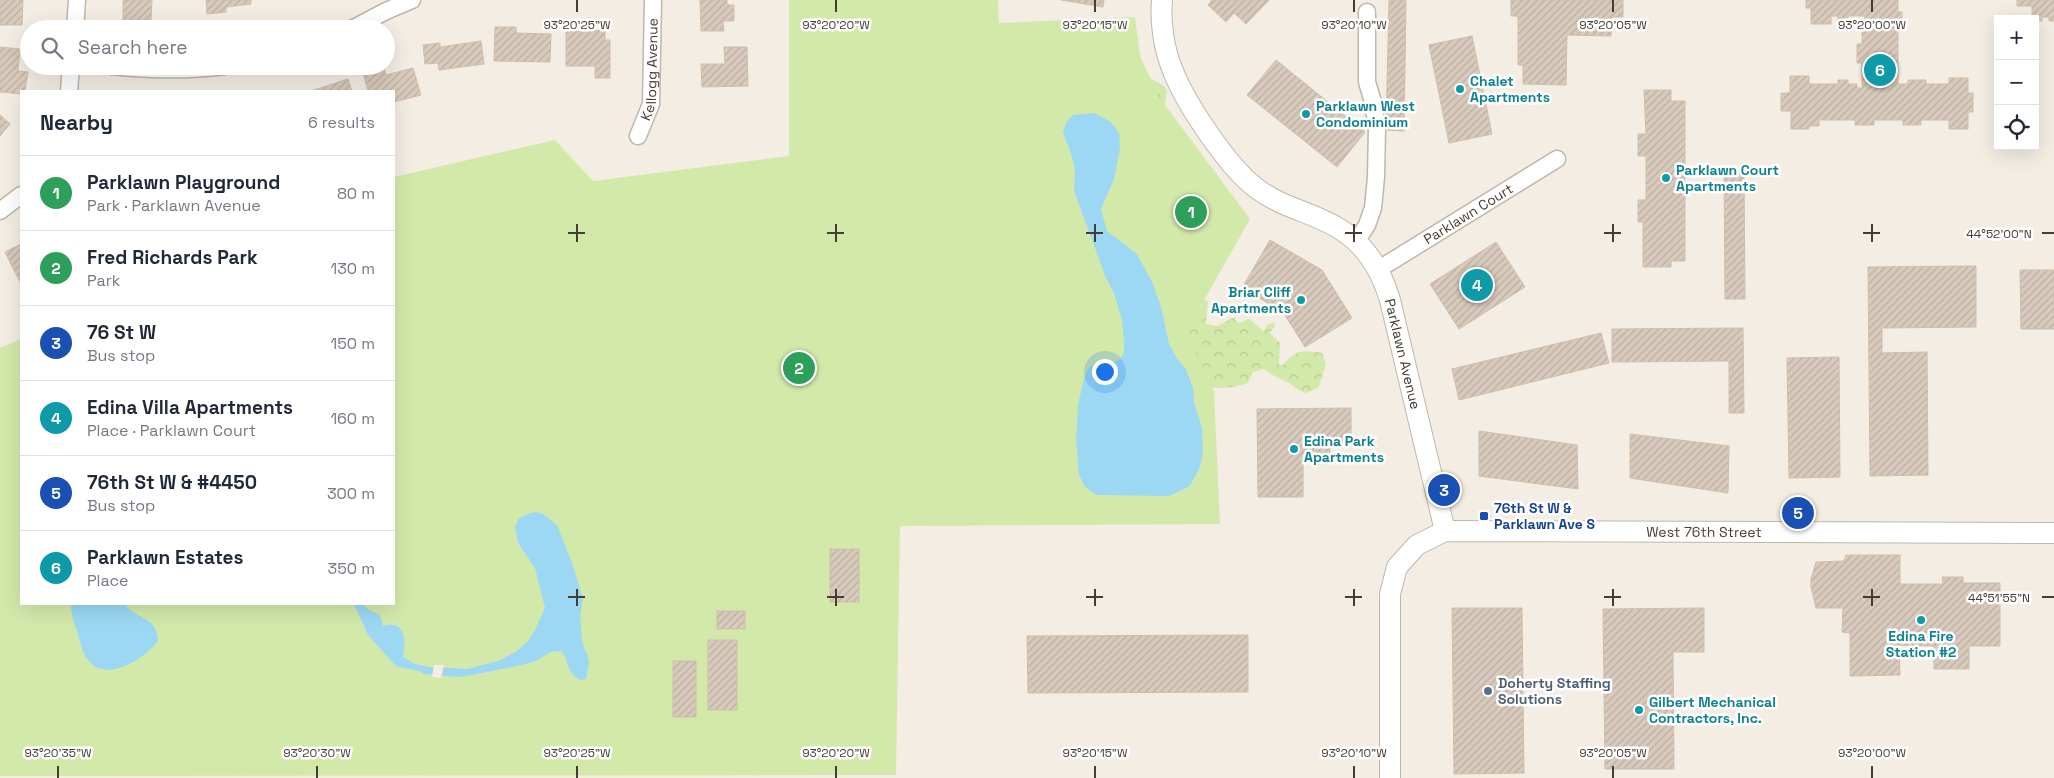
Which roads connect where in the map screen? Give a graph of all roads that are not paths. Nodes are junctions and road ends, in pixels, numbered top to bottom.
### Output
1 (77, 0) edge
2 (412, 0) edge
3 (653, 0) edge
4 (1162, 0) edge
5 (1367, 12) dead end
6 (76, 20) edge
7 (369, 20) edge
8 (70, 75) edge
9 (68, 90) edge
10 (638, 136) dead end
11 (1557, 159) dead end
12 (20, 196) edge
13 (0, 211) edge
14 (1356, 242) junction
15 (1379, 269) junction
16 (1445, 531) junction
17 (2054, 533) edge
18 (1390, 778) edge

1 - 6 street
2 - 7 street
3 - 10 street, Kellogg Avenue
4 - 14 street, Parklawn Avenue
5 - 14 street
8 - 9 street
11 - 15 street, Parklawn Court
12 - 13 street
14 - 15 street, Parklawn Avenue
15 - 16 street, Parklawn Avenue
16 - 17 street, West 76th Street
16 - 18 street

